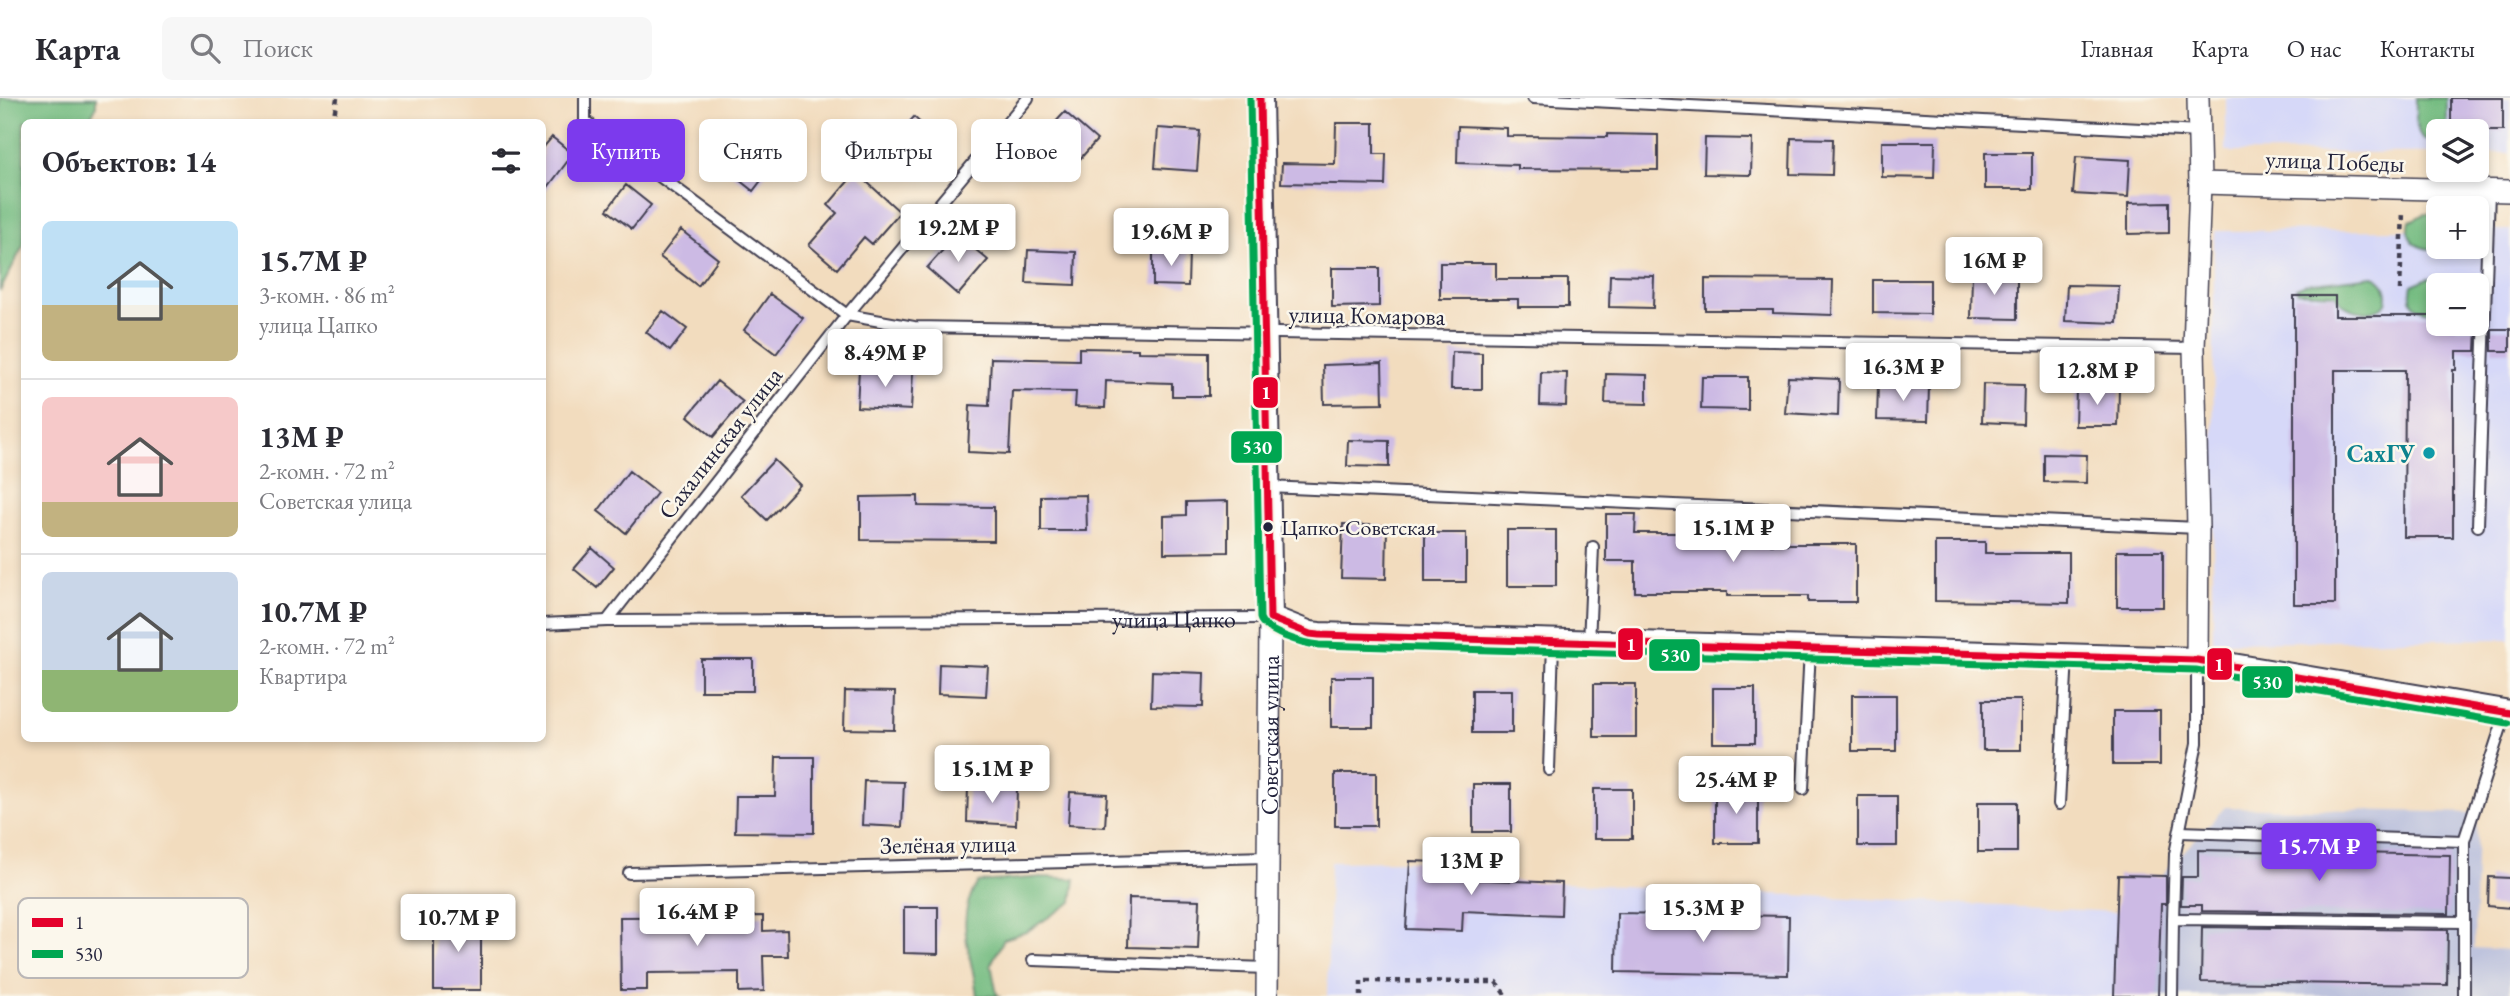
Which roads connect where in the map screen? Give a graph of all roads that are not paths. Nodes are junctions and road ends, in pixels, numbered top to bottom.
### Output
1 (585, 98) edge
2 (1028, 98) edge
3 (1260, 98) edge
4 (1533, 98) edge
5 (2198, 98) edge
6 (2200, 132) junction
7 (2200, 183) junction
8 (2499, 191) edge
9 (847, 315) junction
10 (1265, 334) junction
11 (2194, 348) junction
12 (1268, 487) junction
13 (2478, 526) dead end
14 (2198, 528) junction
15 (1593, 547) dead end
16 (1270, 618) junction
17 (607, 621) junction
18 (546, 624) edge
19 (1553, 643) junction
20 (1589, 643) junction
21 (1810, 649) junction
22 (2067, 656) junction
23 (2197, 660) junction
24 (2508, 712) edge
25 (1549, 770) dead end
26 (1802, 789) dead end
27 (2059, 804) dead end
28 (2180, 832) junction
29 (2465, 841) junction
30 (1268, 857) junction
31 (629, 873) dead end
32 (2174, 919) junction
33 (2464, 922) junction
34 (1033, 960) dead end
35 (1267, 968) junction
36 (1267, 996) edge
37 (2172, 996) edge
38 (2464, 996) edge

1 - 9 lane, улица Комарова
2 - 9 lane, Сахалинская улица
3 - 10 street, Советская улица
4 - 6 lane
5 - 6 street
6 - 7 street
7 - 8 street, улица Победы
7 - 11 street
8 - 13 lane
9 - 10 lane, улица Комарова
9 - 17 lane, Сахалинская улица
10 - 11 lane, улица Комарова
10 - 12 street, Советская улица
11 - 14 street
12 - 14 lane
12 - 16 street, Советская улица
14 - 23 street
15 - 20 lane
16 - 17 lane, улица Цапко
16 - 19 street, улица Цапко
16 - 30 street, Советская улица
17 - 18 lane, улица Цапко
19 - 20 street, улица Цапко
19 - 25 lane
20 - 21 street, улица Цапко
21 - 22 street, улица Цапко
21 - 26 lane
22 - 23 street, улица Цапко
22 - 27 lane
23 - 24 street, улица Цапко
23 - 28 lane
24 - 29 lane
28 - 29 lane
28 - 32 lane
29 - 33 lane
30 - 31 lane, Зелёная улица
30 - 35 street, Советская улица
32 - 33 lane
32 - 37 lane
33 - 38 lane
34 - 35 lane
35 - 36 street, Советская улица

